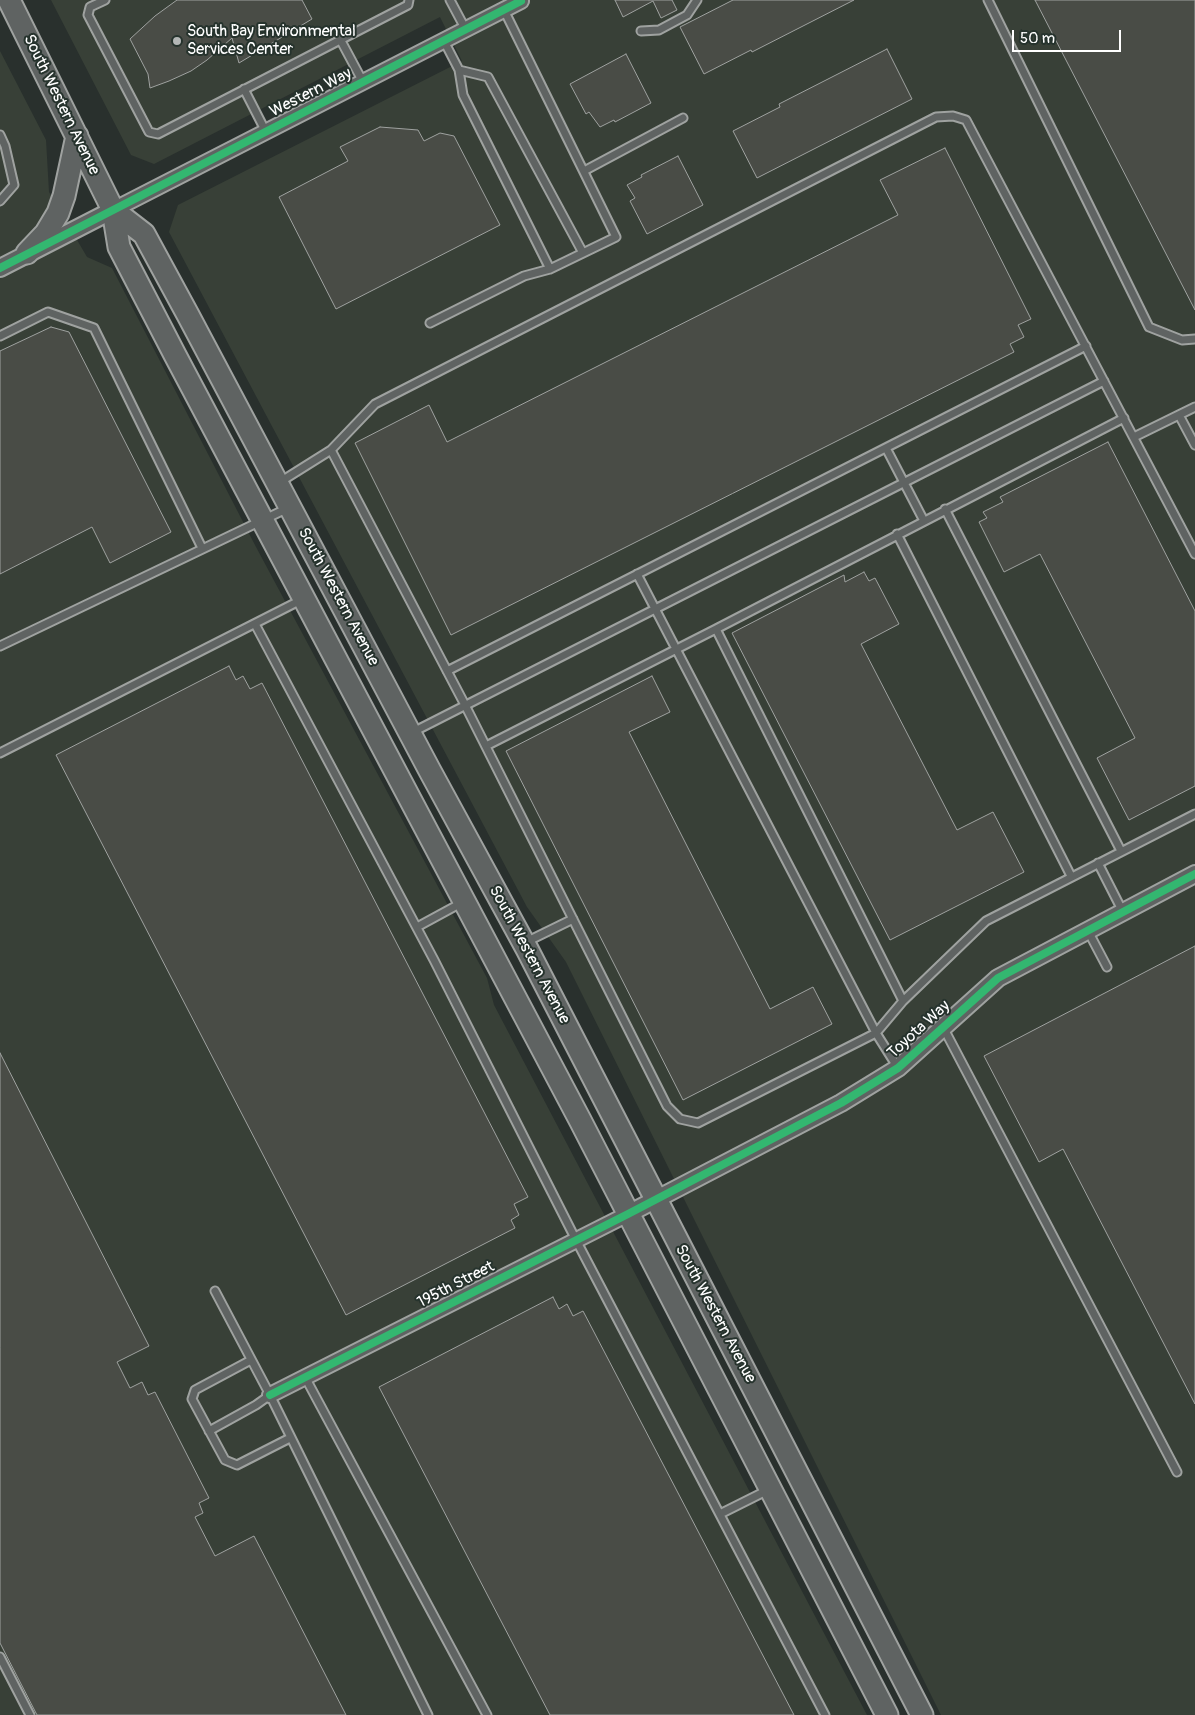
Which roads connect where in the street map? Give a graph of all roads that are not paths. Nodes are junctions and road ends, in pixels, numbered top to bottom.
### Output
1 (9, 0) edge
2 (106, 0) edge
3 (409, 0) edge
4 (450, 0) edge
5 (697, 0) edge
6 (988, 0) edge
7 (521, 1) edge
8 (504, 10) junction
9 (466, 30) junction
10 (641, 31) dead end
11 (340, 39) junction
12 (444, 40) junction
13 (459, 70) junction
14 (363, 82) junction
15 (244, 89) junction
16 (683, 118) dead end
17 (266, 132) junction
18 (0, 135) edge
19 (77, 136) junction
20 (584, 171) junction
21 (0, 201) edge
22 (113, 210) junction
23 (27, 253) junction
24 (583, 254) junction
25 (0, 268) edge
26 (550, 269) junction
27 (430, 323) dead end
28 (0, 336) edge
29 (1195, 340) edge
30 (1086, 346) junction
31 (1104, 381) junction
32 (1195, 407) edge
33 (1179, 415) junction
34 (1124, 418) junction
35 (1134, 437) junction
36 (1195, 445) edge
37 (886, 448) junction
38 (332, 450) junction
39 (278, 483) junction
40 (904, 483) junction
41 (290, 507) junction
42 (945, 510) junction
43 (262, 520) junction
44 (924, 521) junction
45 (897, 534) junction
46 (202, 548) junction
47 (1195, 554) edge
48 (636, 574) junction
49 (304, 599) junction
50 (654, 609) junction
51 (255, 624) junction
52 (716, 629) junction
53 (0, 646) edge
54 (675, 649) junction
55 (447, 671) junction
56 (465, 705) junction
57 (410, 733) junction
58 (486, 746) junction
59 (0, 754) edge
60 (1195, 814) edge
61 (1121, 851) junction
62 (1098, 863) junction
63 (1195, 874) edge
64 (1071, 876) junction
65 (463, 902) junction
66 (1123, 912) junction
67 (573, 919) junction
68 (417, 927) junction
69 (1088, 931) junction
70 (523, 944) junction
71 (1107, 967) dead end
72 (903, 1001) junction
73 (943, 1027) junction
74 (876, 1033) junction
75 (898, 1068) junction
76 (655, 1199) junction
77 (628, 1214) junction
78 (576, 1240) junction
79 (215, 1291) dead end
80 (251, 1360) junction
81 (304, 1377) junction
82 (270, 1395) junction
83 (209, 1431) junction
84 (290, 1438) junction
85 (1177, 1472) dead end
86 (770, 1489) junction
87 (720, 1514) junction
88 (0, 1657) edge
89 (30, 1715) edge
90 (428, 1715) edge
91 (487, 1715) edge
92 (825, 1715) edge
93 (887, 1715) edge
94 (922, 1715) edge

1 - 19 main road, South Western Avenue
2 - 15 lane
3 - 11 lane
4 - 9 lane
5 - 10 lane
6 - 29 lane
7 - 8 street, Western Way
8 - 9 street, Western Way
8 - 20 lane
9 - 12 street, Western Way
11 - 14 lane
11 - 15 lane
12 - 13 lane
12 - 14 street, Western Way
13 - 24 lane
13 - 26 lane
14 - 17 street, Western Way
15 - 17 lane
16 - 20 lane
17 - 22 street, Western Way
18 - 21 lane
19 - 22 main road, South Western Avenue
19 - 23 main road
20 - 24 lane
22 - 23 street
22 - 39 main road, South Western Avenue
22 - 43 main road, South Western Avenue
23 - 25 street
24 - 26 lane
26 - 27 lane
28 - 46 lane
30 - 31 lane
30 - 37 lane
30 - 38 lane
31 - 34 lane
31 - 40 lane
32 - 33 lane
33 - 35 lane
33 - 36 lane
34 - 35 lane
34 - 42 lane
35 - 47 lane
37 - 40 lane
37 - 48 lane
38 - 39 lane
38 - 55 lane
39 - 41 main road, South Western Avenue
40 - 44 lane
40 - 50 lane
41 - 43 lane
41 - 57 main road, South Western Avenue
42 - 44 lane
42 - 61 lane
43 - 46 lane
43 - 49 main road, South Western Avenue
44 - 45 lane
45 - 52 lane
45 - 64 lane
46 - 53 lane
48 - 50 lane
48 - 55 lane
49 - 51 lane
49 - 65 main road, South Western Avenue
50 - 54 lane
50 - 56 lane
51 - 59 lane
51 - 68 lane
52 - 54 lane
52 - 72 lane
54 - 58 lane
54 - 74 lane
55 - 56 lane
56 - 57 lane
56 - 58 lane
57 - 70 main road, South Western Avenue
58 - 67 lane
60 - 61 lane
61 - 62 lane
62 - 64 lane
62 - 66 lane
63 - 66 street, Toyota Way
64 - 72 lane
65 - 68 lane
65 - 77 main road, South Western Avenue
66 - 69 street, Toyota Way
67 - 70 lane
67 - 74 lane
68 - 78 lane
69 - 71 lane
69 - 73 street, Toyota Way
70 - 76 main road, South Western Avenue
72 - 74 lane
73 - 75 street, Toyota Way
73 - 85 lane
74 - 75 lane
75 - 76 street, Toyota Way
76 - 77 street, 195th Street
76 - 94 main road, South Western Avenue
77 - 78 street, 195th Street
77 - 86 main road, South Western Avenue
78 - 81 street, 195th Street
78 - 87 lane
79 - 80 lane
80 - 82 lane
80 - 83 lane
81 - 82 street, 195th Street
81 - 91 lane
82 - 83 lane
82 - 84 lane
83 - 84 lane
84 - 90 lane
86 - 87 lane
86 - 93 main road, South Western Avenue
87 - 92 lane
88 - 89 lane

